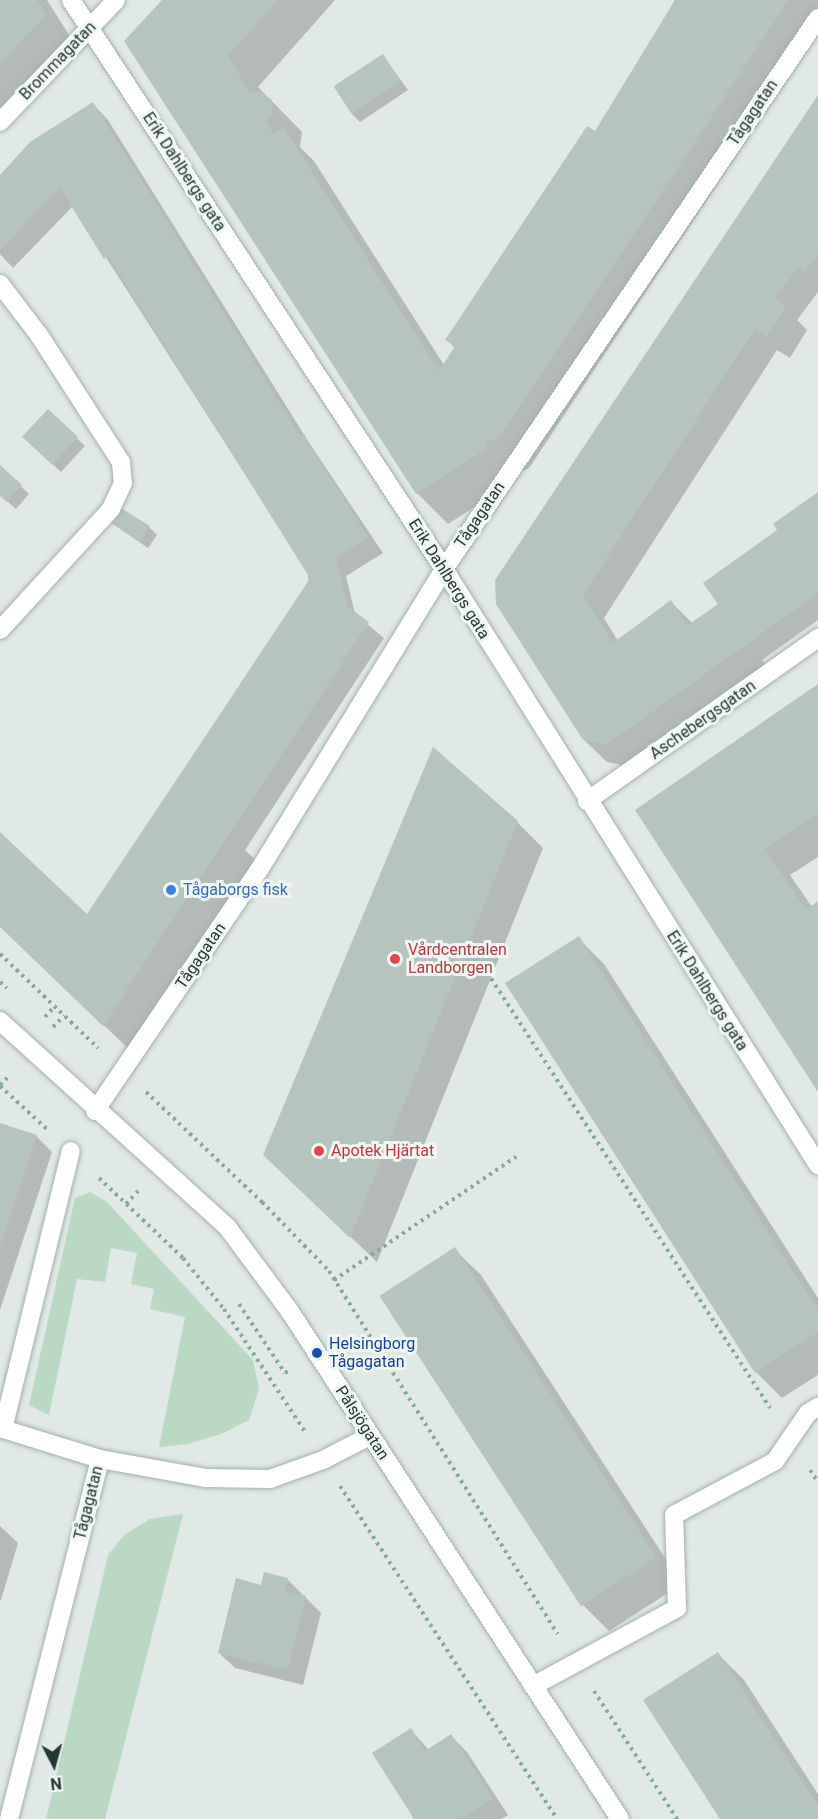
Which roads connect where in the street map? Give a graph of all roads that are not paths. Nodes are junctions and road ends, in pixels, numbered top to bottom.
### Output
1 (71, 0) edge
2 (116, 0) edge
3 (818, 18) edge
4 (89, 28) junction
5 (0, 122) edge
6 (0, 284) edge
7 (444, 569) junction
8 (0, 630) edge
9 (818, 638) edge
10 (587, 801) junction
11 (0, 1021) edge
12 (95, 1111) junction
13 (71, 1151) dead end
14 (818, 1165) edge
15 (818, 1407) edge
16 (2, 1429) edge
17 (370, 1436) junction
18 (100, 1459) junction
19 (533, 1686) junction
20 (9, 1819) edge
21 (620, 1819) edge

1 - 4 street, Erik Dahlbergs gata
2 - 4 street, Brommagatan
3 - 7 street, Tågagatan
4 - 5 street, Brommagatan
4 - 7 street, Erik Dahlbergs gata
6 - 8 street
7 - 10 street, Erik Dahlbergs gata
7 - 12 street, Tågagatan
9 - 10 street, Aschebergsgatan
10 - 14 street, Erik Dahlbergs gata
11 - 12 street, Pålsjögatan
12 - 17 street, Pålsjögatan
13 - 16 street
15 - 19 street
16 - 18 street
17 - 18 street, Tågagatan
17 - 19 street, Pålsjögatan
18 - 20 street, Tågagatan
19 - 21 street, Pålsjögatan

